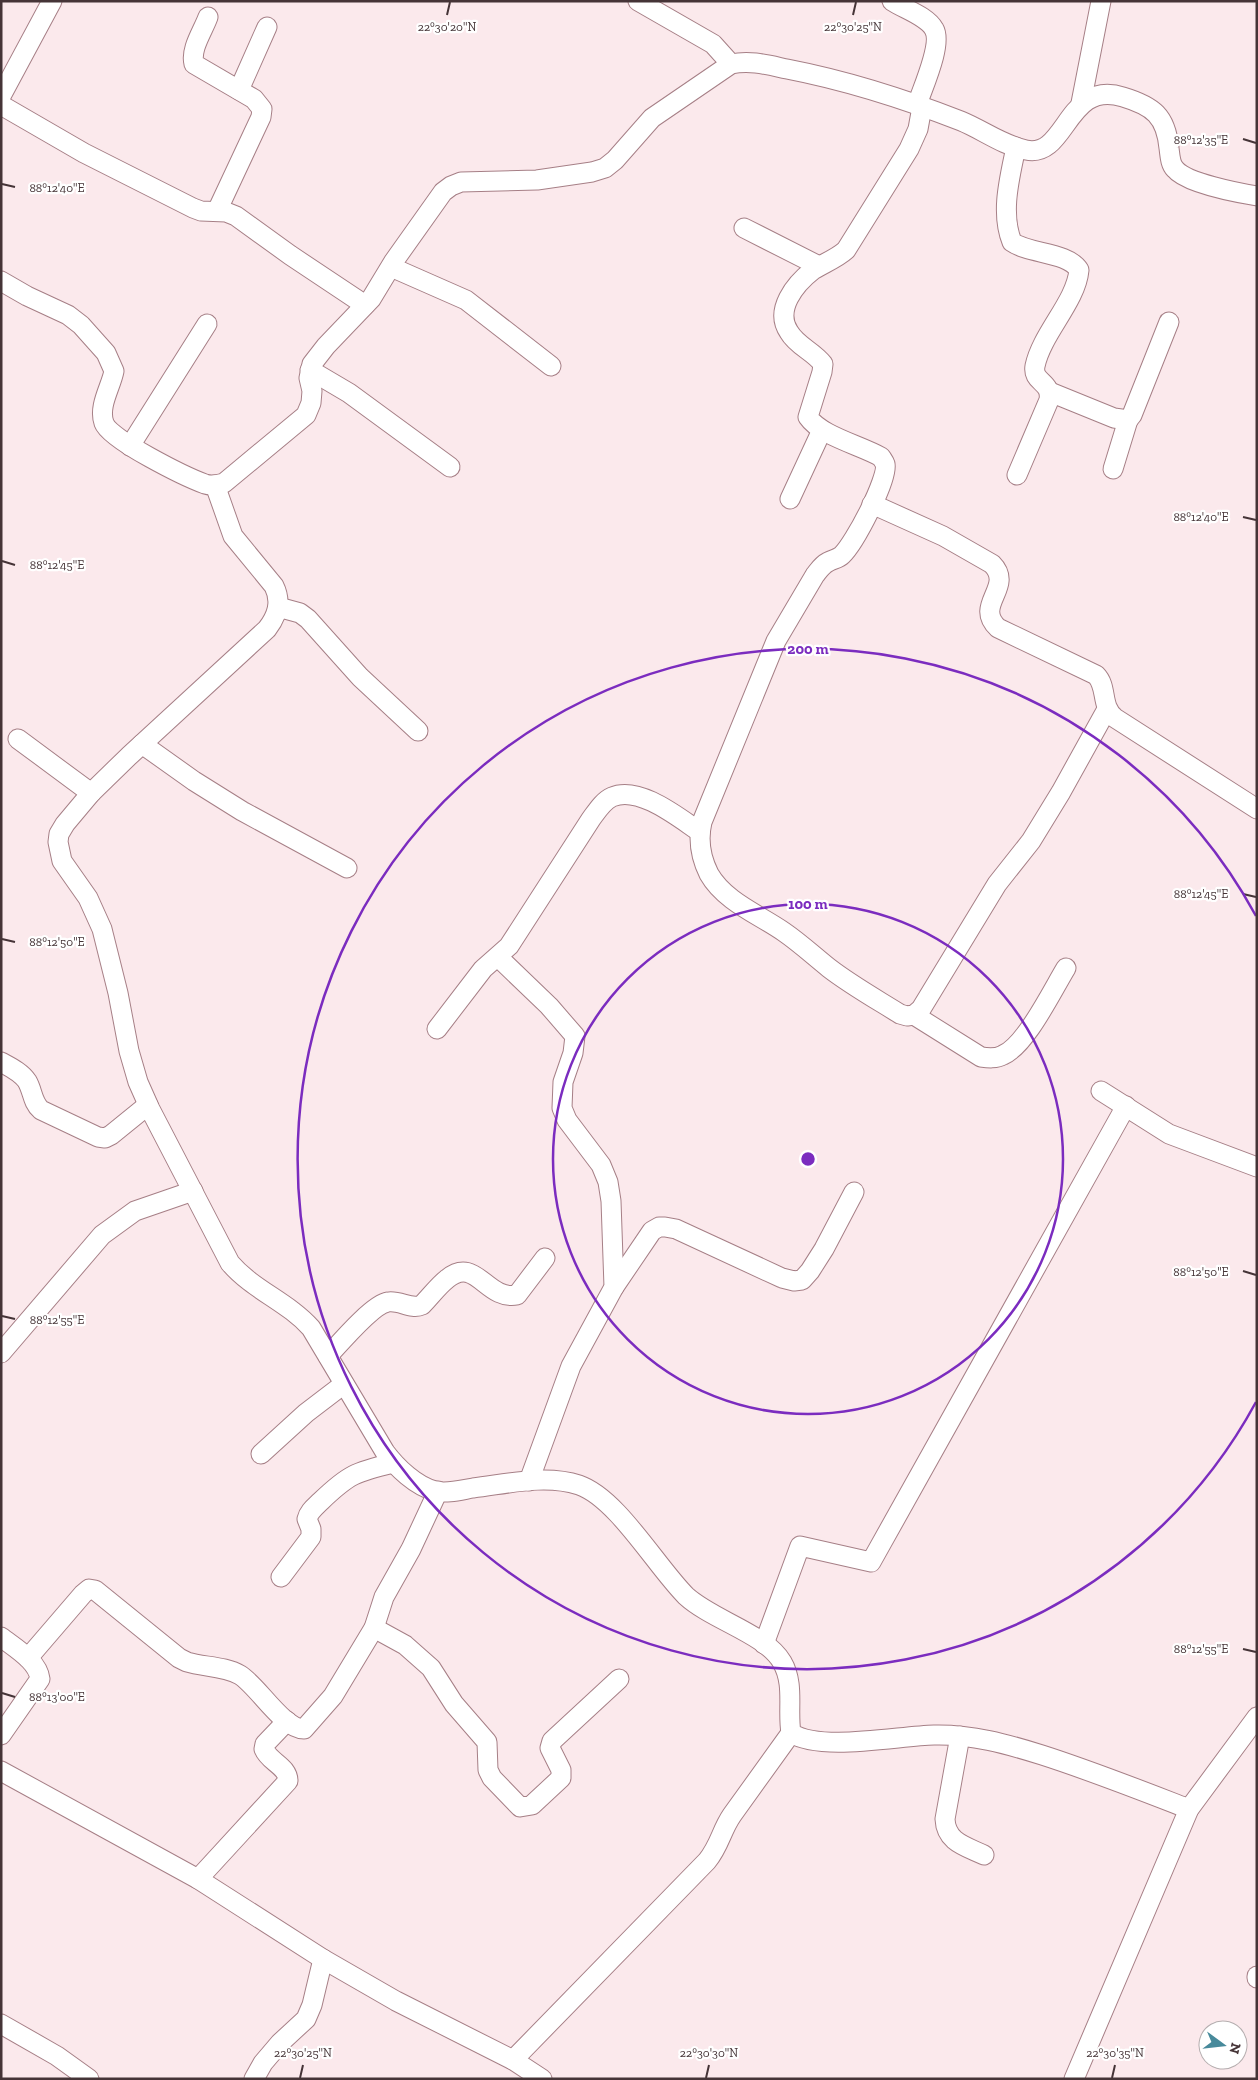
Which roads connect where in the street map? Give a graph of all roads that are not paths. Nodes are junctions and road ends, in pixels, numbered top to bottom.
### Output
1 (52, 1) edge
2 (638, 1) edge
3 (892, 1) edge
4 (1101, 1) edge
5 (208, 17) dead end
6 (267, 27) dead end
7 (731, 64) junction
8 (239, 90) junction
9 (1, 96) edge
10 (1081, 103) junction
11 (1, 105) edge
12 (920, 106) junction
13 (1016, 147) junction
14 (1257, 196) edge
15 (217, 211) junction
16 (744, 228) dead end
17 (819, 266) junction
18 (391, 267) junction
19 (1, 281) edge
20 (364, 305) junction
21 (1169, 322) dead end
22 (207, 324) dead end
23 (551, 366) dead end
24 (310, 370) junction
25 (1050, 392) junction
26 (1128, 420) junction
27 (822, 430) junction
28 (130, 446) junction
29 (450, 467) dead end
30 (1113, 469) dead end
31 (1017, 475) dead end
32 (215, 485) junction
33 (790, 499) dead end
34 (872, 504) junction
35 (278, 607) junction
36 (1107, 709) junction
37 (418, 731) dead end
38 (18, 739) dead end
39 (142, 744) junction
40 (91, 793) junction
41 (1257, 809) edge
42 (700, 832) junction
43 (347, 868) dead end
44 (498, 957) junction
45 (1066, 968) dead end
46 (914, 1015) junction
47 (437, 1029) dead end
48 (1, 1062) edge
49 (1101, 1091) dead end
50 (148, 1105) junction
51 (1126, 1106) junction
52 (1257, 1167) edge
53 (193, 1191) junction
54 (854, 1192) dead end
55 (545, 1258) dead end
56 (614, 1286) junction
57 (1, 1353) edge
58 (328, 1356) junction
59 (344, 1384) junction
60 (260, 1454) dead end
61 (393, 1463) junction
62 (529, 1480) junction
63 (438, 1491) junction
64 (282, 1577) dead end
65 (374, 1628) junction
66 (1, 1637) edge
67 (764, 1644) junction
68 (28, 1658) junction
69 (619, 1679) dead end
70 (1257, 1717) edge
71 (287, 1721) junction
72 (791, 1733) junction
73 (1, 1735) edge
74 (960, 1736) junction
75 (1, 1771) edge
76 (1189, 1809) junction
77 (984, 1855) dead end
78 (198, 1879) junction
79 (323, 1959) junction
80 (1, 2024) edge
81 (513, 2060) junction
82 (89, 2079) edge
83 (254, 2079) edge
84 (542, 2079) edge
85 (1074, 2079) edge

1 - 9 street
2 - 7 street
3 - 12 street
4 - 10 street
5 - 8 street
6 - 8 street
7 - 12 street
7 - 18 street
8 - 15 street
10 - 13 street
10 - 14 street
11 - 15 street
12 - 13 street
12 - 17 street
13 - 25 street
15 - 20 street
16 - 17 street
17 - 27 street
18 - 20 street
18 - 23 street
19 - 28 street
20 - 24 street
21 - 26 street
22 - 28 street
24 - 29 street
24 - 32 street
25 - 26 street
25 - 31 street
26 - 30 street
27 - 33 street
27 - 34 street
28 - 32 street
32 - 35 street
34 - 36 street
34 - 42 street
35 - 37 street
35 - 39 street
36 - 41 street
36 - 46 street
38 - 40 street
39 - 40 street
39 - 43 street
40 - 50 street
42 - 44 street
42 - 46 street
44 - 47 street
44 - 56 street
45 - 46 street
48 - 50 street
49 - 51 street
50 - 53 street
51 - 52 street
51 - 67 street
53 - 57 street
53 - 58 street
54 - 56 street
55 - 58 street
56 - 62 street
58 - 59 street
59 - 60 street
59 - 61 street
61 - 63 street
61 - 64 street
62 - 63 street
62 - 67 street
63 - 65 street
65 - 69 street
65 - 71 street
66 - 68 street
67 - 72 street
68 - 71 street
68 - 73 street
70 - 76 street
71 - 78 street
72 - 74 street
72 - 81 street
74 - 76 street
74 - 77 street
75 - 78 street
76 - 85 street
78 - 79 street
79 - 81 street
79 - 83 street
80 - 82 street
81 - 84 street

